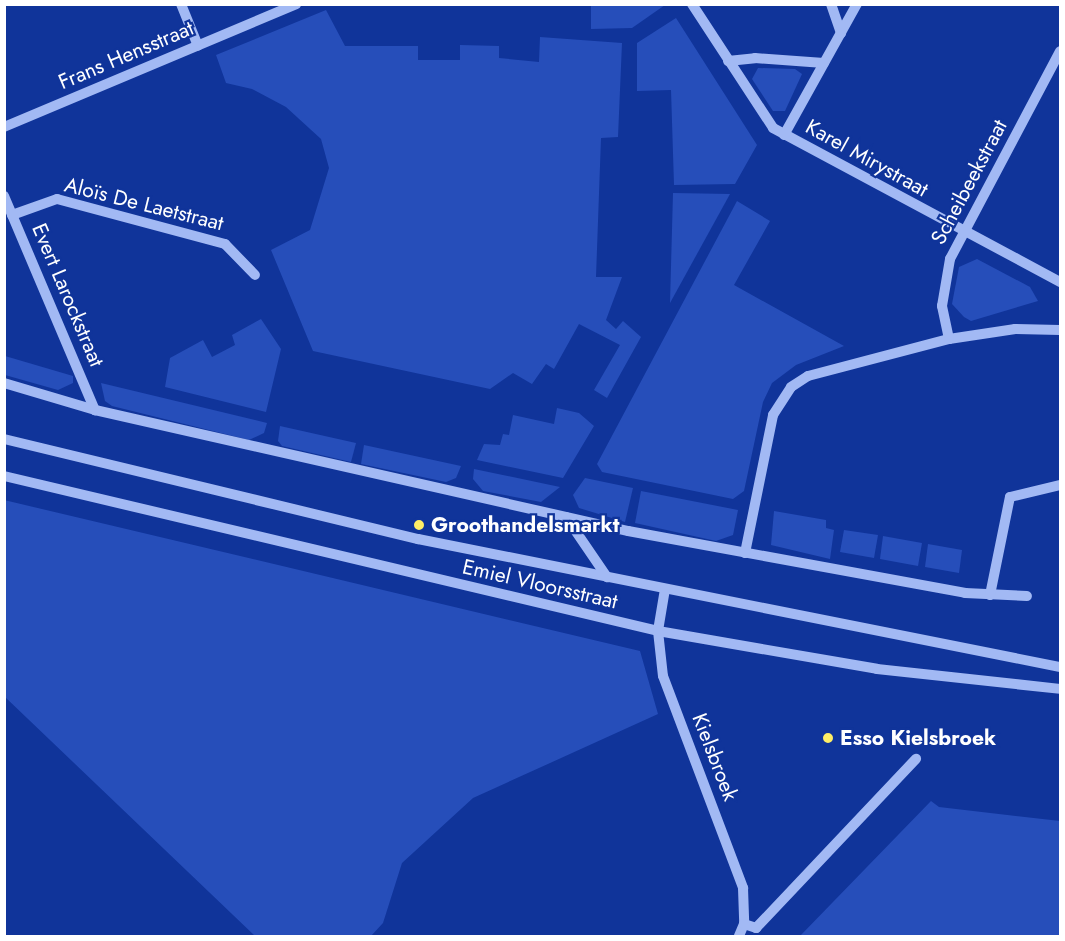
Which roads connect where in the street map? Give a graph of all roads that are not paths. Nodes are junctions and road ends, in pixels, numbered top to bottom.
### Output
1 (181, 4) edge
2 (296, 4) edge
3 (692, 4) edge
4 (831, 4) edge
5 (857, 4) edge
6 (841, 33) junction
7 (198, 46) junction
8 (1060, 51) edge
9 (728, 61) junction
10 (824, 63) junction
11 (4, 127) edge
12 (784, 135) junction
13 (4, 196) edge
14 (12, 215) junction
15 (964, 229) junction
16 (255, 275) dead end
17 (1060, 282) edge
18 (1060, 330) edge
19 (949, 339) junction
20 (4, 383) edge
21 (95, 410) junction
22 (4, 439) edge
23 (4, 476) edge
24 (1060, 485) edge
25 (567, 517) junction
26 (745, 553) junction
27 (607, 577) junction
28 (665, 589) junction
29 (990, 595) junction
30 (1027, 596) dead end
31 (658, 631) junction
32 (1060, 667) edge
33 (1060, 672) edge
34 (1059, 688) edge
35 (916, 759) dead end
36 (744, 924) junction
37 (739, 936) edge

1 - 7 street
2 - 7 street, Frans Hensstraat
3 - 9 street, Karel Mirystraat
4 - 6 street
5 - 6 street
6 - 10 street
7 - 11 street, Frans Hensstraat
8 - 15 street, Scheibeekstraat
9 - 10 street
9 - 12 street, Karel Mirystraat
10 - 12 street
12 - 15 street, Karel Mirystraat
13 - 14 street, Evert Larockstraat
14 - 16 street, Aloïs De Laetstraat
14 - 21 street, Evert Larockstraat
15 - 17 street, Karel Mirystraat
15 - 19 street, Scheibeekstraat
18 - 19 street
19 - 26 street
20 - 21 street
21 - 25 street
22 - 27 street, Emiel Vloorsstraat
23 - 31 street, Emiel Vloorsstraat
24 - 29 street
25 - 26 street
25 - 27 street, Emiel Vloorsstraat
26 - 29 street
27 - 28 street, Emiel Vloorsstraat
28 - 31 street, Kielsbroek
28 - 32 street, Emiel Vloorsstraat
29 - 30 street
31 - 34 street, Emiel Vloorsstraat
31 - 36 street, Kielsbroek
33 - 34 street, Emiel Vloorsstraat
35 - 36 street
36 - 37 street, Kielsbroek

